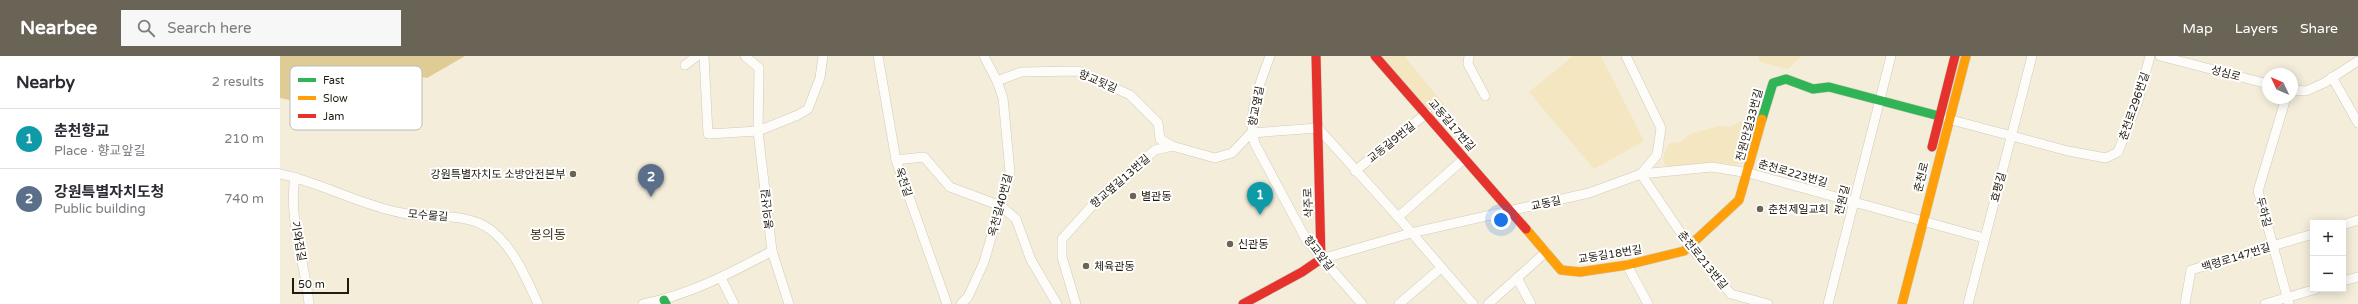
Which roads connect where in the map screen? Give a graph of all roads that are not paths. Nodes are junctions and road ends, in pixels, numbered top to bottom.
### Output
1 (697, 56) edge
2 (704, 56) edge
3 (745, 56) edge
4 (823, 56) edge
5 (878, 56) edge
6 (984, 56) edge
7 (1270, 56) edge
8 (1316, 56) edge
9 (1375, 56) edge
10 (1469, 56) edge
11 (1626, 56) edge
12 (1891, 56) edge
13 (1955, 56) edge
14 (1966, 56) edge
15 (2032, 56) edge
16 (2150, 56) edge
17 (2160, 56) edge
18 (2358, 61) edge
19 (685, 65) dead end
20 (2332, 77) junction
21 (997, 81) junction
22 (2262, 82) edge
23 (2298, 90) edge
24 (1486, 96) dead end
25 (1880, 101) junction
26 (2284, 104) edge
27 (1427, 113) junction
28 (1944, 117) junction
29 (2358, 123) edge
30 (1318, 128) junction
31 (758, 131) junction
32 (1251, 133) junction
33 (2012, 137) junction
34 (1172, 146) junction
35 (1465, 158) junction
36 (896, 160) junction
37 (1355, 171) junction
38 (1749, 173) junction
39 (280, 174) edge
40 (1641, 174) junction
41 (295, 177) junction
42 (1854, 203) junction
43 (1001, 206) junction
44 (1509, 211) junction
45 (1398, 217) junction
46 (1919, 220) junction
47 (2358, 220) edge
48 (2346, 224) edge
49 (1411, 233) junction
50 (2310, 235) edge
51 (1984, 238) junction
52 (1688, 245) junction
53 (2272, 246) junction
54 (772, 251) junction
55 (1546, 252) junction
56 (1321, 259) junction
57 (1627, 265) junction
58 (1441, 268) junction
59 (2358, 277) edge
60 (721, 278) junction
61 (1516, 278) junction
62 (2346, 280) edge
63 (2310, 292) edge
64 (2288, 301) edge
65 (665, 302) edge
66 (309, 304) edge
67 (538, 304) edge
68 (643, 304) edge
69 (734, 304) edge
70 (790, 304) edge
71 (947, 304) edge
72 (961, 304) edge
73 (1058, 304) edge
74 (1076, 304) edge
75 (1243, 304) edge
76 (1362, 304) edge
77 (1399, 304) edge
78 (1473, 304) edge
79 (1488, 304) edge
80 (1531, 304) edge
81 (1648, 304) edge
82 (1768, 304) edge
83 (1828, 304) edge
84 (1894, 304) edge
85 (1902, 304) edge
86 (1968, 304) edge
87 (2185, 304) edge
88 (2265, 304) edge

1 - 19 street
2 - 31 street
3 - 31 street, 봉의산길
4 - 31 street
5 - 36 street, 옥천길
6 - 21 street, 옥천길40번길
7 - 32 street, 향교옆길
8 - 30 street, 삭주로
9 - 27 street, 교동길17번길
10 - 24 street
11 - 40 street, 교동길
12 - 25 street, 전원길
13 - 28 street, 춘천로
14 - 28 street, 춘천로
15 - 33 street, 효평길
16 - 33 street, 춘천로296번길
17 - 22 street, 성심로
18 - 20 street
20 - 23 street
20 - 29 street
21 - 34 street, 향교뒷길
21 - 43 street, 옥천길40번길
25 - 28 street
25 - 38 street, 전원안길33번길
25 - 42 street, 전원길
26 - 53 street, 두하길
27 - 35 street, 교동길17번길
27 - 37 street, 교동길9번길
28 - 33 street
28 - 46 street, 춘천로
30 - 32 street
30 - 37 street
30 - 56 street, 삭주로
31 - 54 street, 봉의산길
32 - 34 street
32 - 56 street, 향교앞길
33 - 51 street, 효평길
34 - 74 street, 향교옆길13번길
35 - 44 street, 교동길17번길
35 - 45 street
36 - 43 street
36 - 71 street, 옥천길
37 - 45 street
38 - 40 street, 춘천로223번길
38 - 42 street, 춘천로223번길
38 - 52 street, 춘천로223번길
39 - 41 street, 모수물길
40 - 44 street, 교동길
40 - 52 street, 춘천로213번길
41 - 66 street, 기와집길
41 - 67 street, 모수물길
42 - 46 street, 춘천로223번길
42 - 83 street, 전원길
43 - 72 street, 옥천길40번길
43 - 73 street
44 - 49 street, 교동길
44 - 55 street, 교동길18번길
45 - 49 street
46 - 51 street
46 - 84 street, 춘천로
46 - 85 street, 춘천로
47 - 48 street
49 - 56 street, 교동길
49 - 58 street
50 - 53 street, 백령로147번길
51 - 86 street, 효평길
52 - 57 street, 교동길18번길
52 - 82 street, 춘천로213번길
53 - 64 street, 두하길
53 - 87 street, 백령로147번길
54 - 60 street
54 - 70 street, 봉의산길
55 - 57 street, 교동길18번길
55 - 61 street
56 - 75 street
56 - 76 street, 향교앞길
57 - 81 street
58 - 77 street
58 - 78 street
59 - 62 street
60 - 65 street
60 - 69 street
61 - 79 street
61 - 80 street
63 - 64 street
64 - 88 street
65 - 68 street

